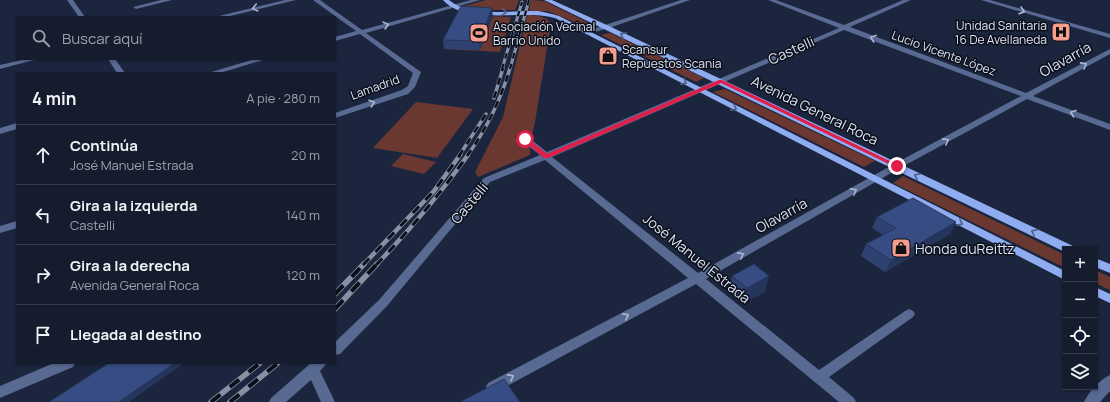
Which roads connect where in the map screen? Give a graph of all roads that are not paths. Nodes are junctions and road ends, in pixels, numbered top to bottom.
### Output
1 (70, 0) edge
2 (169, 0) edge
3 (293, 0) edge
4 (316, 0) edge
5 (446, 0) edge
6 (476, 0) edge
7 (547, 0) edge
8 (687, 0) edge
9 (771, 0) edge
10 (908, 0) edge
11 (984, 0) edge
12 (136, 7) dead end
13 (452, 7) junction
14 (81, 16) edge
15 (222, 16) edge
16 (607, 27) junction
17 (843, 27) junction
18 (360, 32) junction
19 (587, 32) junction
20 (1110, 36) edge
21 (336, 39) edge
22 (1110, 51) edge
23 (31, 60) edge
24 (112, 60) edge
25 (259, 60) edge
26 (0, 67) edge
27 (120, 72) edge
28 (216, 72) edge
29 (721, 82) junction
30 (699, 90) junction
31 (1029, 96) junction
32 (336, 116) edge
33 (16, 126) edge
34 (1110, 127) edge
35 (0, 131) edge
36 (525, 139) dead end
37 (546, 156) junction
38 (897, 166) junction
39 (875, 180) junction
40 (16, 224) edge
41 (0, 230) edge
42 (1063, 246) edge
43 (1098, 263) edge
44 (1110, 269) edge
45 (1062, 274) edge
46 (698, 278) junction
47 (1098, 293) edge
48 (1110, 299) edge
49 (909, 314) dead end
50 (336, 349) edge
51 (66, 364) edge
52 (317, 366) edge
53 (819, 377) junction
54 (1110, 381) edge
55 (485, 391) edge
56 (0, 392) edge
57 (276, 402) edge
58 (328, 402) edge
59 (849, 402) edge
60 (1091, 402) edge

1 - 14 street
2 - 12 street
3 -> 15 street
4 - 18 street
5 - 13 main road
6 - 13 street
7 - 16 main road, Avenida General Roca
8 - 16 street
9 - 17 street, Lucio Vicente López
10 - 17 street, Castelli
11 -> 20 street
18 -> 13 street
13 -> 19 main road
16 - 19 street
29 -> 16 main road, Avenida General Roca
17 - 29 street, Castelli
31 -> 17 street, Lucio Vicente López
18 - 21 street
32 -> 18 street, Lamadrid
19 -> 30 main road
31 -> 22 street, Olavarría
23 - 26 street
24 - 27 street
25 - 28 street
29 - 30 street, Castelli
29 - 38 main road, Avenida General Roca
30 - 37 street, Castelli
30 -> 39 main road
34 -> 31 street, Lucio Vicente López
38 -> 31 street, Olavarría
33 - 35 street
36 - 37 street, José Manuel Estrada
37 - 46 street, José Manuel Estrada
37 - 50 street, Castelli
38 - 39 street, Olavarría
42 -> 38 main road, Avenida General Roca
39 -> 45 main road
46 -> 39 street, Olavarría
40 - 41 street
43 - 44 main road
46 - 53 street, José Manuel Estrada
55 -> 46 street, Olavarría
47 - 48 main road
49 - 53 street
51 - 56 street
52 - 57 street
52 - 58 street
53 - 59 street, José Manuel Estrada
54 - 60 street

